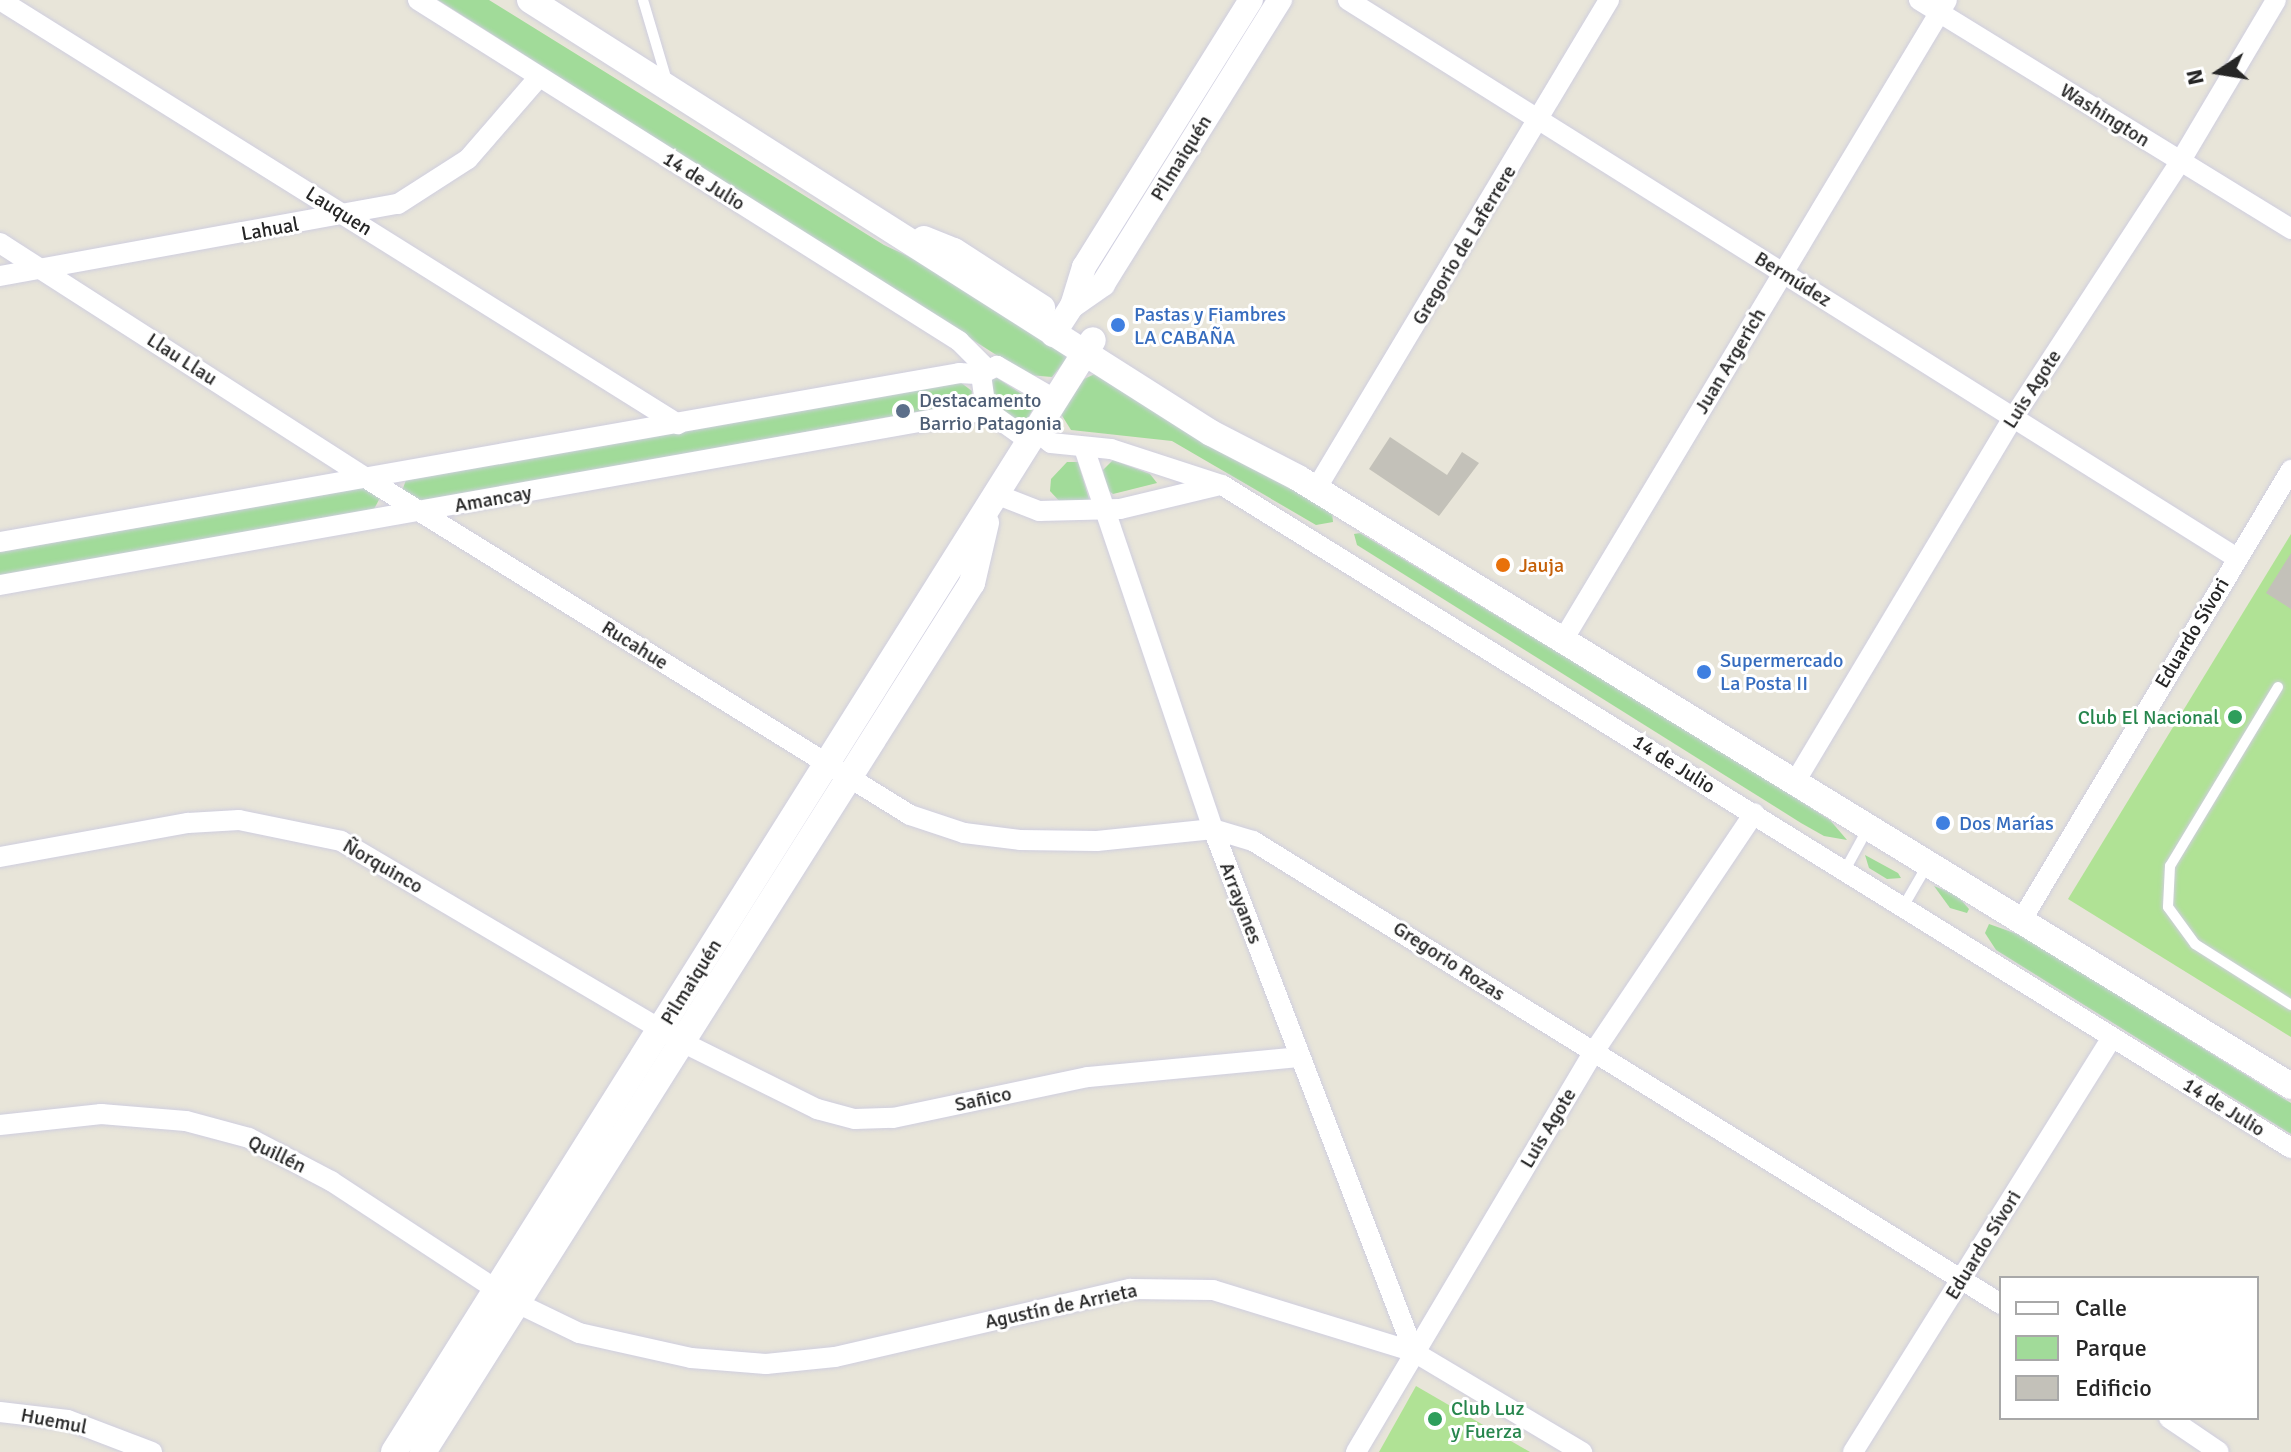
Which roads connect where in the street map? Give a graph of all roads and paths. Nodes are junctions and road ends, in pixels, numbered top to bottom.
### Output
1 (418, 0) edge
2 (530, 0) edge
3 (643, 0) edge
4 (1251, 0) edge
5 (1280, 0) edge
6 (1348, 0) edge
7 (1609, 0) edge
8 (1919, 0) edge
9 (2276, 0) edge
10 (7, 3) edge
11 (1943, 6) edge
12 (539, 77) junction
13 (668, 86) junction
14 (1542, 119) junction
15 (2180, 162) junction
16 (347, 216) junction
17 (2291, 229) edge
18 (0, 243) edge
19 (42, 269) junction
20 (1782, 273) junction
21 (0, 276) edge
22 (1062, 320) junction
23 (1089, 347) junction
24 (984, 371) junction
25 (1056, 400) junction
26 (986, 410) junction
27 (2015, 415) junction
28 (678, 424) junction
29 (1034, 437) junction
30 (1084, 448) junction
31 (2291, 470) edge
32 (364, 477) junction
33 (1307, 483) junction
34 (1222, 485) junction
35 (993, 503) junction
36 (1103, 509) junction
37 (422, 512) junction
38 (0, 542) edge
39 (2237, 558) junction
40 (0, 585) edge
41 (1563, 640) junction
42 (2278, 687) dead end
43 (837, 773) junction
44 (1795, 782) junction
45 (1754, 813) junction
46 (1868, 827) junction
47 (1213, 829) junction
48 (0, 857) edge
49 (1928, 864) junction
50 (1845, 870) junction
51 (1903, 907) junction
52 (2021, 921) junction
53 (2291, 1005) edge
54 (671, 1036) junction
55 (2112, 1038) junction
56 (1593, 1053) junction
57 (1299, 1057) junction
58 (2291, 1086) edge
59 (0, 1125) edge
60 (2291, 1148) edge
61 (1962, 1278) junction
62 (507, 1296) junction
63 (1999, 1303) edge
64 (1414, 1352) junction
65 (0, 1412) edge
66 (2172, 1420) edge
67 (152, 1452) edge
68 (394, 1452) edge
69 (423, 1452) edge
70 (1356, 1452) edge
71 (1582, 1452) edge
72 (1853, 1452) edge
73 (2219, 1452) edge

1 - 12 street, 14 de Julio
2 - 13 main road
3 - 13 lane
4 - 22 street, Pilmaiquén
5 - 22 street, Pilmaiquén
6 - 14 street, Bermúdez
7 - 14 street, Gregorio de Laferrere
8 - 11 street, Washington
9 - 15 street, Luis Agote
10 - 16 street, Lauquen
11 - 15 street, Washington
11 - 20 street, Juan Argerich
12 - 16 street, Lahual
12 - 24 street, 14 de Julio
13 - 22 main road
14 - 20 street, Bermúdez
14 - 33 street, Gregorio de Laferrere
15 - 17 street, Washington
15 - 27 street, Luis Agote
16 - 19 street, Lahual
16 - 28 street, Lauquen
18 - 19 street, Llau Llau
19 - 21 street, Lahual
19 - 32 street, Llau Llau
20 - 27 street, Bermúdez
20 - 41 street, Juan Argerich
22 - 23 main road
23 - 25 main road, Pilmaiquén
23 - 33 main road
24 - 25 street
24 - 26 street
24 - 28 street
25 - 29 main road, Pilmaiquén
26 - 29 street, 14 de Julio
26 - 37 street, Amancay
27 - 39 street, Bermúdez
27 - 44 street, Luis Agote
28 - 32 street
29 - 30 street, 14 de Julio
29 - 35 main road, Pilmaiquén
30 - 34 street, 14 de Julio
30 - 36 street, Arrayanes
31 - 39 street, Eduardo Sívori
32 - 37 street, Llau Llau
32 - 38 street
33 - 41 main road
34 - 36 street
34 - 45 street, 14 de Julio
35 - 36 street
35 - 43 main road, Pilmaiquén
36 - 47 street, Arrayanes
37 - 40 street, Amancay
37 - 43 street, Rucahue
39 - 52 street, Eduardo Sívori
41 - 44 main road
42 - 53 lane
43 - 47 street, Gregorio Rozas
43 - 54 main road, Pilmaiquén
44 - 46 main road
45 - 50 street, 14 de Julio
45 - 56 street, Luis Agote
46 - 49 main road
46 - 50 lane
47 - 56 street, Gregorio Rozas
47 - 57 street, Arrayanes
48 - 54 street, Ñorquinco
49 - 51 lane
49 - 52 main road
50 - 51 street, 14 de Julio
51 - 55 street, 14 de Julio
52 - 58 main road
54 - 57 street, Sañico
54 - 62 main road, Pilmaiquén
55 - 60 street, 14 de Julio
55 - 61 street, Eduardo Sívori
56 - 61 street, Gregorio Rozas
56 - 64 street, Luis Agote
57 - 64 street, Arrayanes
59 - 62 street, Quillén
61 - 63 street, Gregorio Rozas
61 - 72 street, Eduardo Sívori
62 - 64 street, Agustín de Arrieta
62 - 68 main road, Pilmaiquén
62 - 69 main road, Pilmaiquén
64 - 70 street, Luis Agote
64 - 71 street, Agustín de Arrieta
65 - 67 street, Huemul
66 - 73 street

